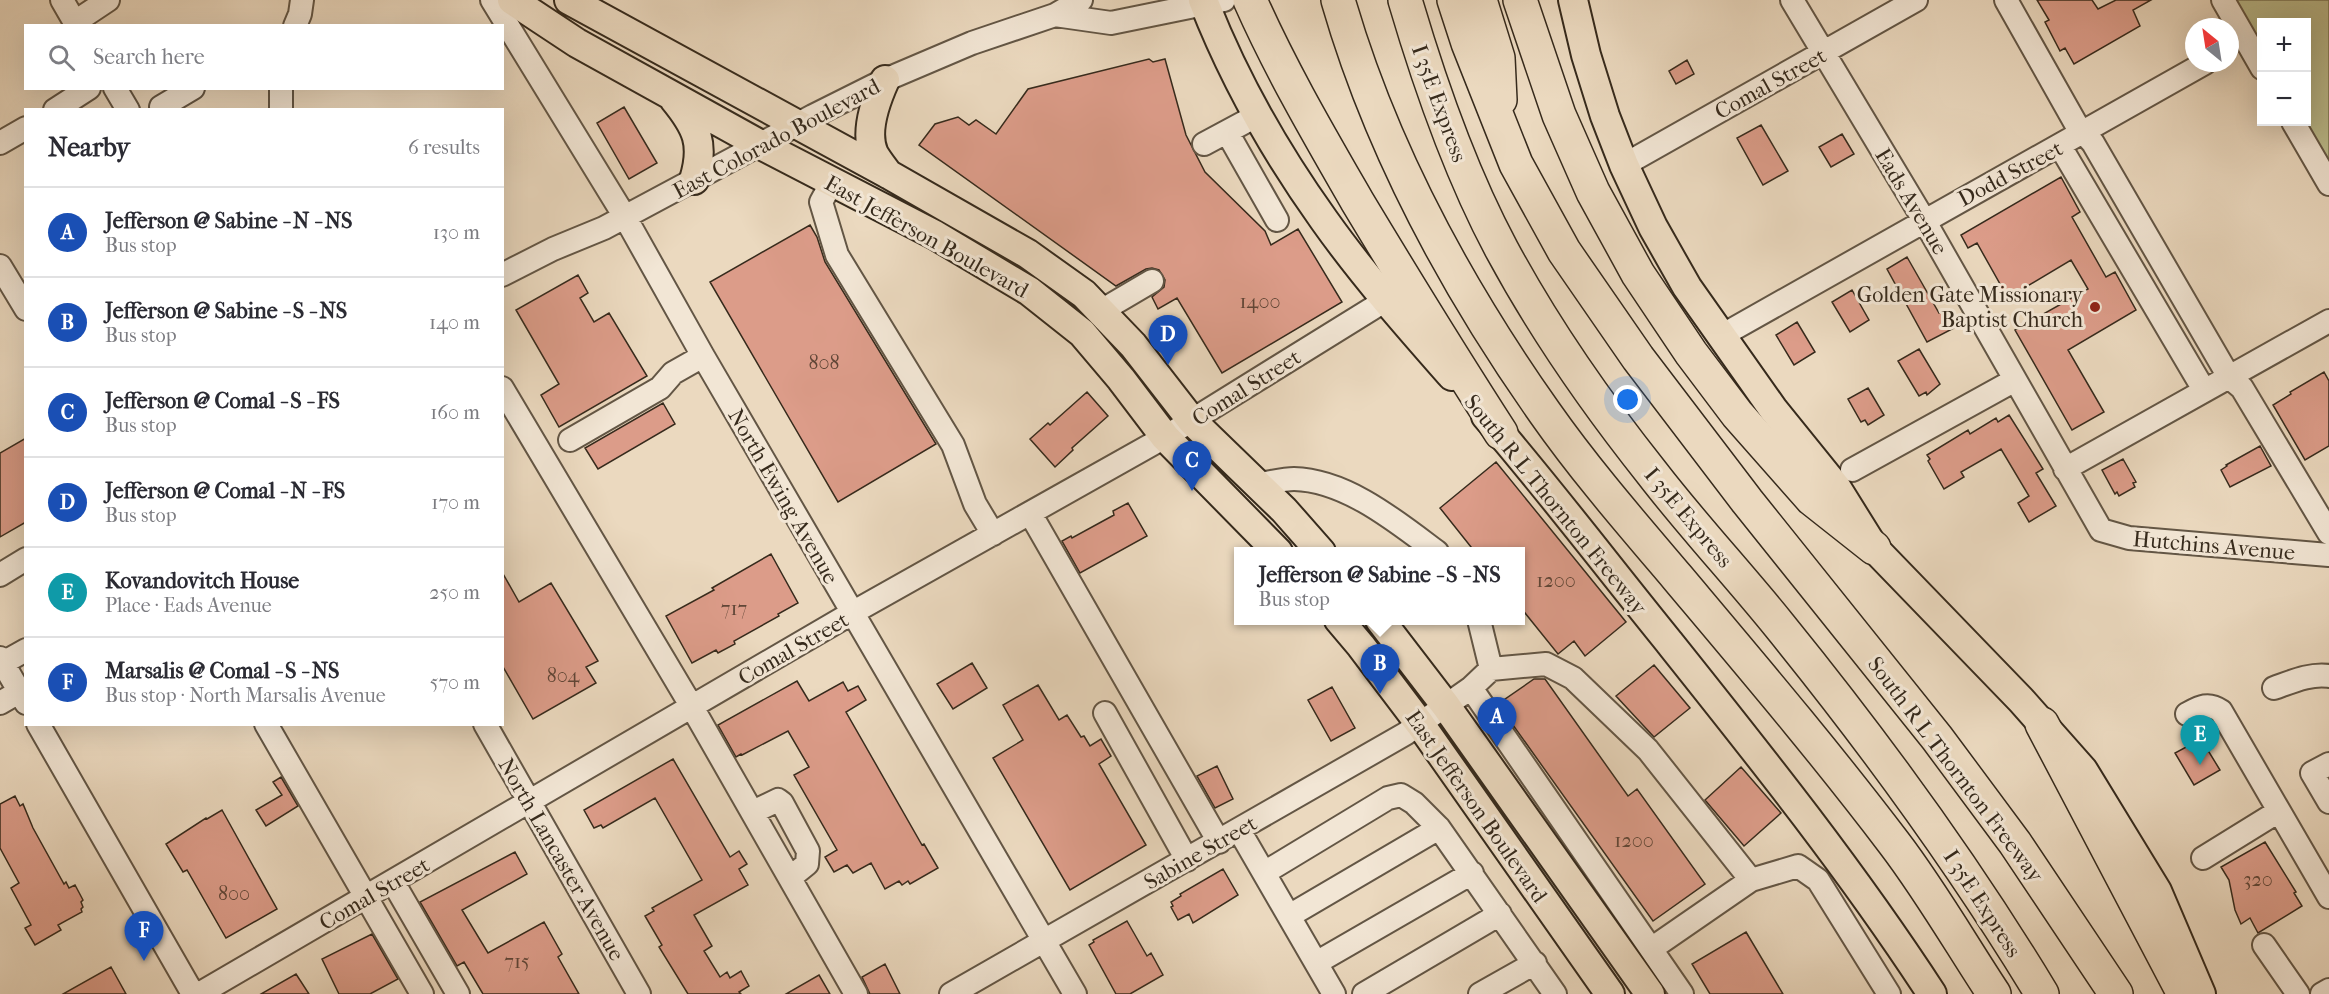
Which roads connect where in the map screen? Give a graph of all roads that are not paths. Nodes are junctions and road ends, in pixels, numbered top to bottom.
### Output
1 (62, 0) edge
2 (108, 0) edge
3 (302, 0) edge
4 (492, 0) edge
5 (512, 0) edge
6 (1081, 0) edge
7 (1250, 0) edge
8 (1405, 0) edge
9 (1454, 0) edge
10 (1480, 0) edge
11 (1520, 0) edge
12 (1573, 0) edge
13 (1792, 0) edge
14 (1916, 0) edge
15 (2006, 0) edge
16 (2223, 0) edge
17 (571, 1) edge
18 (1210, 1) edge
19 (1340, 6) edge
20 (1055, 15) junction
21 (2229, 18) edge
22 (76, 24) edge
23 (296, 24) edge
24 (2239, 45) edge
25 (1824, 54) junction
26 (2257, 63) edge
27 (2189, 72) edge
28 (885, 80) junction
29 (86, 90) edge
30 (116, 90) edge
31 (281, 90) edge
32 (670, 95) junction
33 (189, 98) edge
34 (161, 107) dead end
35 (58, 108) edge
36 (127, 108) edge
37 (281, 108) edge
38 (1258, 115) junction
39 (798, 124) junction
40 (2295, 126) edge
41 (24, 129) edge
42 (1501, 129) junction
43 (1227, 132) junction
44 (2084, 133) junction
45 (0, 143) edge
46 (1204, 144) dead end
47 (761, 145) junction
48 (2060, 146) junction
49 (1624, 165) junction
50 (888, 174) junction
51 (694, 180) junction
52 (832, 182) junction
53 (2329, 184) edge
54 (625, 218) junction
55 (1277, 220) dead end
56 (1924, 220) junction
57 (0, 266) edge
58 (504, 274) edge
59 (1152, 281) dead end
60 (1386, 300) junction
61 (24, 306) edge
62 (1101, 311) junction
63 (2329, 321) edge
64 (1721, 336) junction
65 (703, 356) junction
66 (2229, 377) junction
67 (2015, 380) junction
68 (2204, 390) junction
69 (504, 391) edge
70 (1192, 421) junction
71 (1501, 433) junction
72 (1165, 437) junction
73 (570, 440) dead end
74 (2065, 469) junction
75 (1852, 470) dead end
76 (1257, 484) junction
77 (1030, 513) junction
78 (2101, 530) joint
79 (2329, 533) edge
80 (993, 534) junction
81 (1273, 547) edge
82 (1316, 547) edge
83 (1430, 547) edge
84 (1874, 548) junction
85 (2329, 555) edge
86 (24, 560) edge
87 (0, 575) edge
88 (852, 613) junction
89 (1343, 625) edge
90 (1383, 625) edge
91 (1480, 625) edge
92 (24, 651) edge
93 (2, 661) edge
94 (1491, 669) junction
95 (2329, 676) edge
96 (2274, 687) dead end
97 (1471, 688) junction
98 (15, 699) edge
99 (1446, 706) junction
100 (692, 707) junction
101 (1105, 713) dead end
102 (2187, 714) dead end
103 (1420, 724) junction
104 (2042, 724) junction
105 (39, 726) edge
106 (267, 726) edge
107 (486, 726) edge
108 (2329, 764) edge
109 (530, 802) junction
110 (2329, 802) edge
111 (2279, 811) junction
112 (1439, 828) junction
113 (1239, 830) junction
114 (1219, 842) junction
115 (2203, 858) dead end
116 (1187, 860) junction
117 (1264, 873) junction
118 (1472, 873) junction
119 (1751, 880) junction
120 (393, 882) junction
121 (2329, 897) edge
122 (365, 898) junction
123 (1500, 914) junction
124 (1289, 916) junction
125 (1044, 941) junction
126 (2264, 945) dead end
127 (1651, 949) junction
128 (1316, 963) junction
129 (1535, 963) junction
130 (2329, 990) edge
131 (193, 994) edge
132 (200, 994) edge
133 (422, 994) edge
134 (458, 994) edge
135 (639, 994) edge
136 (856, 994) edge
137 (951, 994) edge
138 (1075, 994) edge
139 (1334, 994) edge
140 (1364, 994) edge
141 (1480, 994) edge
142 (1555, 994) edge
143 (1610, 994) edge
144 (1650, 994) edge
145 (1682, 994) edge
146 (1889, 994) edge
147 (1932, 994) edge
148 (1994, 994) edge
149 (2043, 994) edge
150 (2116, 994) edge
151 (2184, 994) edge
152 (2201, 994) edge
153 (2298, 994) edge
154 (2322, 994) edge

1 - 22 street
2 - 22 street
3 - 23 street
4 - 54 street, North Ewing Avenue
5 - 32 main road, East Jefferson Boulevard
6 - 20 street, East Colorado Boulevard
7 - 71 highway
8 - 149 highway, I 35E Express
9 - 42 highway, South R L Thornton Freeway
10 - 42 highway
11 - 84 highway
12 - 49 main road
13 - 25 street, Eads Avenue
14 - 25 street, Comal Street
15 - 44 street
16 - 21 street
17 - 39 main road, East Jefferson Boulevard
18 - 20 street, East Colorado Boulevard
18 - 38 main road, South R L Thornton Freeway
19 - 148 highway, South R L Thornton Freeway
20 - 28 street, East Colorado Boulevard
24 - 26 street
25 - 49 street, Comal Street
25 - 56 street, Eads Avenue
27 - 44 street, Dodd Street
28 - 39 street, East Colorado Boulevard
28 - 50 main road
29 - 35 street
30 - 36 street
31 - 37 street
32 - 47 main road, East Jefferson Boulevard
32 - 51 main road
33 - 34 street
38 - 43 street
38 - 60 main road, South R L Thornton Freeway
39 - 47 street, East Colorado Boulevard
39 - 50 main road, East Jefferson Boulevard
40 - 53 street
41 - 45 street
42 - 150 highway, South R L Thornton Freeway
43 - 46 street
43 - 55 street
44 - 48 street, Dodd Street
44 - 66 street
47 - 51 street, East Colorado Boulevard
47 - 52 main road, East Jefferson Boulevard
48 - 56 street, Dodd Street
48 - 68 street
49 - 64 main road
50 - 62 main road, East Jefferson Boulevard
51 - 54 street, East Colorado Boulevard
52 - 72 main road, East Jefferson Boulevard
52 - 80 street
54 - 58 street, East Colorado Boulevard
54 - 65 street, North Ewing Avenue
56 - 64 street, Dodd Street
56 - 67 street, Eads Avenue
57 - 61 street
59 - 62 street
60 - 70 street, Comal Street
60 - 71 main road, South R L Thornton Freeway
62 - 70 main road, East Jefferson Boulevard
63 - 66 street
64 - 84 main road
65 - 73 street
65 - 88 street, North Ewing Avenue
66 - 68 street
66 - 79 street
67 - 74 street, Eads Avenue
67 - 75 street
68 - 74 street
69 - 100 street
70 - 72 street, Comal Street
70 - 76 main road, East Jefferson Boulevard
71 - 147 main road, South R L Thornton Freeway
72 - 77 street, Comal Street
72 - 81 main road, East Jefferson Boulevard
74 - 78 street, Eads Avenue
76 - 82 main road, East Jefferson Boulevard
76 - 83 street
77 - 80 street, Comal Street
77 - 114 street
78 - 85 street, Hutchins Avenue
80 - 88 street, Comal Street
84 - 104 main road
86 - 87 street
88 - 100 street, Comal Street
88 - 125 street, North Ewing Avenue
89 - 103 main road, East Jefferson Boulevard
90 - 99 main road, East Jefferson Boulevard
91 - 94 street
92 - 93 street
93 - 98 street
94 - 97 street, Sabine Street
94 - 119 street
95 - 96 street
97 - 99 street, Sabine Street
97 - 127 street
99 - 103 street, Sabine Street
99 - 144 main road, East Jefferson Boulevard
100 - 109 street, Comal Street
100 - 136 street
101 - 116 street
102 - 111 street
103 - 113 street, Sabine Street
103 - 143 main road, East Jefferson Boulevard
104 - 151 highway
104 - 152 main road
105 - 131 street
106 - 122 street
107 - 109 street, North Lancaster Avenue
108 - 110 street
109 - 120 street, Comal Street
109 - 135 street, North Lancaster Avenue
111 - 115 street
111 - 121 street
112 - 117 street
112 - 118 street
112 - 124 street
113 - 114 street, Sabine Street
113 - 117 street
114 - 116 street, Sabine Street
116 - 125 street, Sabine Street
117 - 124 street
118 - 123 street
118 - 128 street
119 - 127 street
119 - 146 street
120 - 122 street, Comal Street
120 - 134 street
122 - 132 street, Comal Street
122 - 133 street
123 - 129 street
123 - 140 street
124 - 128 street
125 - 137 street, Sabine Street
125 - 138 street, North Ewing Avenue
126 - 153 street
127 - 145 street
128 - 139 street
129 - 141 street
129 - 142 street
130 - 154 street

